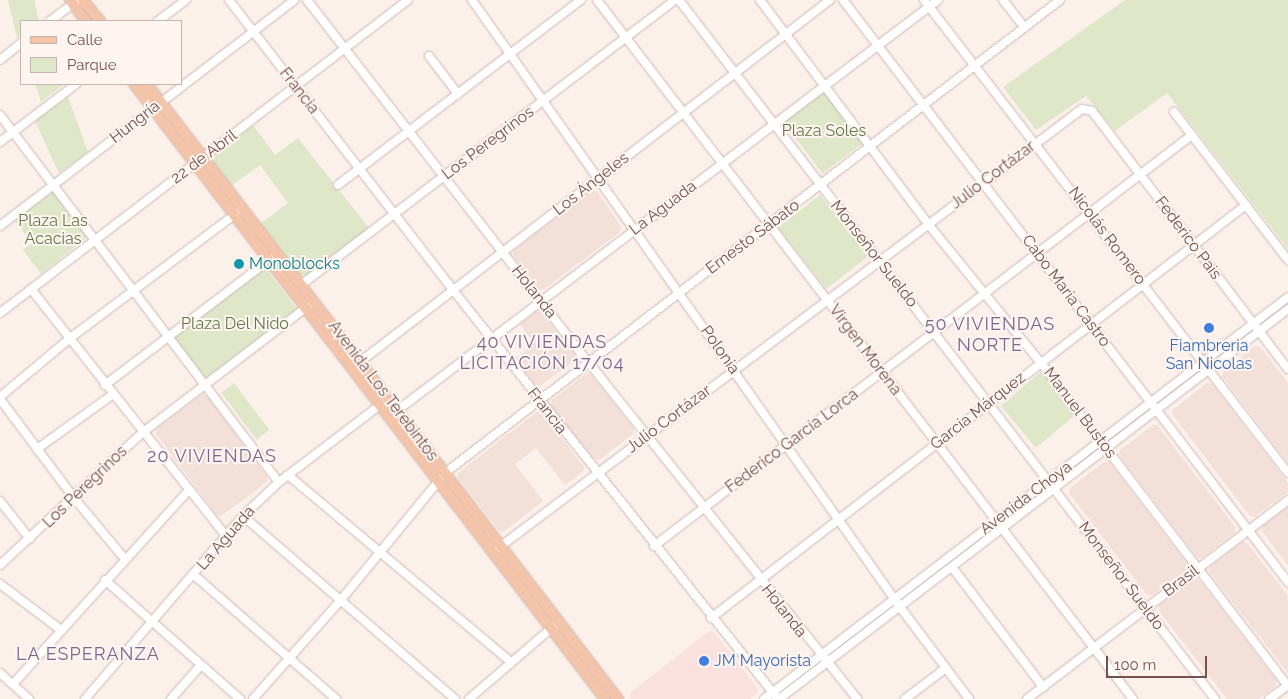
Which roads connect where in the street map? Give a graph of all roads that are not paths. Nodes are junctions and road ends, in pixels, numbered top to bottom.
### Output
1 (186, 0) edge
2 (229, 0) edge
3 (294, 0) edge
4 (308, 0) edge
5 (408, 0) edge
6 (472, 0) edge
7 (581, 0) edge
8 (597, 0) edge
9 (675, 0) edge
10 (679, 0) edge
11 (760, 0) edge
12 (830, 0) edge
13 (843, 0) edge
14 (938, 0) edge
15 (1003, 0) edge
16 (1060, 0) edge
17 (76, 1) edge
18 (927, 3) edge
19 (51, 20) edge
20 (86, 20) edge
21 (99, 20) edge
22 (159, 20) edge
23 (1024, 27) junction
24 (253, 32) junction
25 (785, 34) junction
26 (626, 38) junction
27 (20, 44) edge
28 (878, 45) junction
29 (345, 49) junction
30 (510, 54) junction
31 (429, 56) dead end
32 (0, 60) edge
33 (974, 65) junction
34 (735, 73) junction
35 (825, 83) junction
36 (75, 85) edge
37 (135, 85) edge
38 (147, 85) edge
39 (295, 87) junction
40 (458, 94) junction
41 (544, 100) junction
42 (923, 104) junction
43 (157, 105) junction
44 (1087, 108) joint
45 (1174, 112) dead end
46 (683, 113) junction
47 (0, 116) edge
48 (774, 123) junction
49 (13, 132) junction
50 (409, 132) junction
51 (1192, 135) junction
52 (0, 142) edge
53 (1035, 143) junction
54 (871, 144) junction
55 (200, 161) junction
56 (722, 163) junction
57 (360, 169) junction
58 (1141, 175) junction
59 (444, 176) junction
60 (599, 178) junction
61 (983, 183) junction
62 (338, 185) dead end
63 (821, 185) junction
64 (54, 186) junction
65 (1246, 205) junction
66 (239, 212) junction
67 (1089, 213) junction
68 (394, 214) junction
69 (928, 224) junction
70 (769, 225) junction
71 (0, 226) edge
72 (635, 229) junction
73 (95, 240) junction
74 (1194, 246) junction
75 (502, 252) junction
76 (1037, 253) junction
77 (273, 256) junction
78 (879, 260) junction
79 (1288, 260) edge
80 (1144, 284) junction
81 (302, 285) junction
82 (31, 289) junction
83 (133, 290) junction
84 (453, 290) junction
85 (680, 293) junction
86 (984, 293) junction
87 (1288, 297) edge
88 (826, 300) junction
89 (541, 301) junction
90 (310, 304) junction
91 (1288, 309) edge
92 (0, 312) edge
93 (1253, 323) junction
94 (1092, 324) junction
95 (1259, 331) junction
96 (934, 332) junction
97 (169, 337) junction
98 (69, 339) junction
99 (491, 339) junction
100 (1041, 362) junction
101 (1203, 362) junction
102 (589, 363) junction
103 (356, 365) junction
104 (1288, 369) edge
105 (734, 370) junction
106 (1209, 370) junction
107 (882, 372) junction
108 (105, 385) junction
109 (205, 385) junction
110 (112, 395) junction
111 (0, 398) edge
112 (539, 400) junction
113 (384, 402) junction
114 (1151, 402) junction
115 (989, 403) junction
116 (1157, 410) junction
117 (393, 414) junction
118 (142, 433) junction
119 (646, 436) junction
120 (1101, 441) junction
121 (936, 444) junction
122 (787, 445) junction
123 (1106, 449) junction
124 (37, 450) junction
125 (445, 473) junction
126 (1288, 473) edge
127 (597, 474) junction
128 (288, 475) junction
129 (1049, 481) junction
130 (279, 482) junction
131 (439, 482) junction
132 (1055, 489) junction
133 (189, 490) junction
134 (74, 498) junction
135 (1288, 500) edge
136 (0, 501) edge
137 (703, 508) junction
138 (243, 516) junction
139 (839, 519) junction
140 (996, 521) junction
141 (1002, 529) junction
142 (1248, 530) junction
143 (227, 537) junction
144 (30, 539) junction
145 (654, 546) junction
146 (497, 549) junction
147 (380, 552) junction
148 (124, 558) junction
149 (0, 565) edge
150 (952, 567) junction
151 (1198, 568) junction
152 (194, 575) junction
153 (105, 580) junction
154 (760, 580) junction
155 (1288, 582) edge
156 (0, 584) edge
157 (895, 599) junction
158 (340, 601) junction
159 (900, 606) junction
160 (1146, 608) junction
161 (711, 618) junction
162 (153, 623) junction
163 (555, 625) junction
164 (61, 630) junction
165 (1094, 648) junction
166 (820, 656) junction
167 (289, 658) junction
168 (510, 662) junction
169 (828, 662) junction
170 (201, 665) junction
171 (946, 668) junction
172 (0, 673) edge
173 (13, 684) junction
174 (1288, 685) edge
175 (1043, 687) junction
176 (767, 696) edge
177 (609, 697) edge
178 (29, 699) edge
179 (85, 699) edge
180 (171, 699) edge
181 (240, 699) edge
182 (253, 699) edge
183 (336, 699) edge
184 (455, 699) edge
185 (469, 699) edge
186 (778, 699) edge
187 (857, 699) edge
188 (905, 699) edge
189 (969, 699) edge
190 (1027, 699) edge
191 (1133, 699) edge
192 (1215, 699) edge
193 (1269, 699) edge

1 - 22 street
2 - 24 street, Francia
3 - 24 street, Hungría
4 - 29 street, Holanda
5 - 29 street, 22 de Abril
6 - 30 street, Polonia
7 - 30 street
8 - 26 street, Virgen Morena
9 - 26 street, Los Peregrinos
10 - 34 street, Monseñor Sueldo
11 - 25 street, Manuel Bustos
12 - 25 street, Los Ángeles
13 - 28 street, Cabo Maria Castro
14 - 18 street, La Aguada
15 - 23 street
16 - 23 street, Ernesto Sábato
17 - 19 street
17 - 20 main road
17 - 21 main road
18 - 28 street, La Aguada
18 - 33 street, Nicolás Romero
23 - 33 street, Ernesto Sábato
24 - 39 street, Francia
24 - 43 street, Hungría
25 - 34 street, Los Ángeles
25 - 35 street, Manuel Bustos
26 - 41 street, Los Peregrinos
26 - 46 street, Virgen Morena
27 - 32 street
28 - 35 street, La Aguada
28 - 42 street, Cabo Maria Castro
29 - 39 street, 22 de Abril
29 - 50 street, Holanda
30 - 40 street
30 - 41 street, Polonia
31 - 40 street
33 - 42 street, Ernesto Sábato
33 - 53 street, Nicolás Romero
34 - 46 street, Los Ángeles
34 - 48 street, Monseñor Sueldo
35 - 48 street, La Aguada
35 - 54 street, Manuel Bustos
36 - 49 street
37 - 43 main road, Avenida Los Terebintos
38 - 43 main road, Avenida Los Terebintos
39 - 55 street, 22 de Abril
39 - 57 street, Francia
40 - 50 street
41 - 59 street, Los Peregrinos
41 - 60 street, Polonia
42 - 54 street, Ernesto Sábato
42 - 61 street, Cabo Maria Castro
43 - 55 main road, Avenida Los Terebintos
43 - 64 street, Hungría
44 - 53 street, Julio Cortázar
44 - 58 street, Federico Pais
45 - 51 street
46 - 56 street, Virgen Morena
46 - 60 street, Los Ángeles
47 - 49 street
48 - 56 street, La Aguada
48 - 63 street, Monseñor Sueldo
49 - 52 street
49 - 64 street
50 - 57 street
50 - 59 street, Holanda
51 - 58 street, Federico García Lorca
51 - 65 street
53 - 61 street, Julio Cortázar
53 - 67 street, Nicolás Romero
54 - 63 street, Ernesto Sábato
54 - 69 street, Manuel Bustos
55 - 66 main road, Avenida Los Terebintos
55 - 73 street, 22 de Abril
56 - 70 street, Virgen Morena
56 - 72 street, La Aguada
57 - 62 street
57 - 68 street, Francia
58 - 67 street, Federico García Lorca
58 - 74 street, Federico Pais
59 - 68 street, Los Peregrinos
59 - 75 street, Holanda
60 - 72 street, Polonia
60 - 75 street, Los Ángeles
61 - 69 street, Julio Cortázar
61 - 76 street, Cabo Maria Castro
63 - 70 street, Ernesto Sábato
63 - 78 street, Monseñor Sueldo
64 - 71 street, Hungría
64 - 73 street
65 - 74 street, García Márquez
65 - 79 street
66 - 77 main road, Avenida Los Terebintos
66 - 83 street
67 - 76 street, Federico García Lorca
67 - 80 street, Nicolás Romero
68 - 81 street, Los Peregrinos
68 - 84 street, Francia
69 - 78 street, Julio Cortázar
69 - 86 street, Manuel Bustos
70 - 85 street, Ernesto Sábato
70 - 88 street, Virgen Morena
72 - 85 street, Polonia
72 - 89 street, La Aguada
73 - 82 street, 22 de Abril
73 - 83 street
74 - 80 street, García Márquez
74 - 93 street, Federico Pais
75 - 84 street, Los Ángeles
75 - 89 street, Holanda
76 - 86 street, Federico García Lorca
76 - 94 street, Cabo Maria Castro
77 - 81 main road, Avenida Los Terebintos
77 - 90 main road, Avenida Los Terebintos
77 - 97 street
78 - 88 street, Julio Cortázar
78 - 96 street, Monseñor Sueldo
80 - 94 street, García Márquez
80 - 101 street, Nicolás Romero
81 - 90 main road, Avenida Los Terebintos
82 - 92 street, 22 de Abril
82 - 98 street
83 - 97 street
83 - 98 street
84 - 99 street, Francia
84 - 103 street, Los Ángeles
85 - 102 street, Ernesto Sábato
85 - 105 street, Polonia
86 - 96 street, Federico García Lorca
86 - 100 street, Manuel Bustos
87 - 93 street, Avenida Choya
88 - 105 street, Julio Cortázar
88 - 107 street, Virgen Morena
89 - 99 street, La Aguada
89 - 102 street, Holanda
90 - 103 main road, Avenida Los Terebintos
90 - 109 street, Los Peregrinos
91 - 95 street, Avenida Choya
93 - 95 street, Federico Pais
93 - 101 street, Avenida Choya
94 - 100 street, García Márquez
94 - 114 street, Cabo Maria Castro
95 - 104 street, Federico Pais
95 - 106 street, Avenida Choya
96 - 107 street, Federico García Lorca
96 - 115 street, Monseñor Sueldo
97 - 108 street
97 - 109 street
98 - 108 street
98 - 111 street
99 - 112 street, Francia
99 - 117 street, La Aguada
100 - 115 street, García Márquez
100 - 120 street, Manuel Bustos
101 - 106 street, Nicolás Romero
101 - 114 street, Avenida Choya
102 - 112 street, Ernesto Sábato
102 - 119 street, Holanda
103 - 113 main road, Avenida Los Terebintos
105 - 119 street, Julio Cortázar
105 - 122 street, Polonia
106 - 116 street, Avenida Choya
106 - 126 street, Nicolás Romero
107 - 121 street, Virgen Morena
107 - 122 street, Federico García Lorca
108 - 110 street
109 - 118 street, Los Peregrinos
109 - 130 street
110 - 118 street
110 - 124 street
111 - 124 street
112 - 125 street, Ernesto Sábato
112 - 127 street, Francia
113 - 117 main road, Avenida Los Terebintos
113 - 128 street, La Aguada
114 - 116 street, Cabo Maria Castro
114 - 120 street, Avenida Choya
115 - 121 street, García Márquez
115 - 129 street, Monseñor Sueldo
116 - 123 street, Avenida Choya
116 - 142 street, Cabo Maria Castro
117 - 125 main road, Avenida Los Terebintos
117 - 131 main road, Avenida Los Terebintos
118 - 133 street
118 - 134 street, Los Peregrinos
119 - 127 street, Julio Cortázar
119 - 137 street, Holanda
120 - 123 street, Manuel Bustos
120 - 129 street, Avenida Choya
121 - 139 street, García Márquez
121 - 140 street, Virgen Morena
122 - 137 street, Federico García Lorca
122 - 139 street, Polonia
123 - 132 street, Avenida Choya
123 - 151 street, Manuel Bustos
124 - 134 street
125 - 131 street, Ernesto Sábato
125 - 146 main road, Avenida Los Terebintos
127 - 145 street, Francia
127 - 146 street, Julio Cortázar
128 - 130 street, La Aguada
128 - 147 street
129 - 132 street, Monseñor Sueldo
129 - 140 street, Avenida Choya
130 - 138 street, La Aguada
131 - 146 main road, Avenida Los Terebintos
131 - 147 street, Ernesto Sábato
132 - 141 street, Avenida Choya
132 - 160 street, Monseñor Sueldo
133 - 143 street
133 - 148 street
134 - 144 street, Los Peregrinos
134 - 148 street
135 - 142 street, Brasil
136 - 144 street
137 - 145 street, Federico García Lorca
137 - 154 street, Holanda
138 - 143 street, La Aguada
138 - 158 street
139 - 154 street, García Márquez
139 - 157 street, Polonia
140 - 141 street, Virgen Morena
140 - 157 street, Avenida Choya
141 - 150 street, Avenida Choya
141 - 165 street, Virgen Morena
142 - 151 street, Brasil
142 - 155 street, Cabo Maria Castro
143 - 152 street, La Aguada
144 - 149 street, Los Peregrinos
145 - 161 street, Francia
146 - 163 main road, Avenida Los Terebintos
147 - 158 street, Ernesto Sábato
147 - 168 street
148 - 153 street
150 - 159 street, Avenida Choya
150 - 175 street
151 - 160 street, Brasil
151 - 174 street, Manuel Bustos
152 - 162 street, La Aguada
152 - 167 street
153 - 162 street
153 - 164 street
154 - 161 street, García Márquez
154 - 166 street, Holanda
156 - 164 street
157 - 159 street, Polonia
157 - 166 street, Avenida Choya
158 - 167 street, Ernesto Sábato
158 - 184 street
159 - 169 street, Avenida Choya
159 - 171 street, Polonia
160 - 165 street, Brasil
160 - 192 street, Monseñor Sueldo
161 - 176 street, Francia
162 - 170 street
162 - 179 street, La Aguada
163 - 168 street
163 - 177 main road, Avenida Los Terebintos
164 - 173 street
165 - 175 street, Brasil
165 - 191 street, Virgen Morena
166 - 169 street, Holanda
166 - 176 street, Avenida Choya
167 - 182 street, Ernesto Sábato
167 - 183 street
168 - 185 street
169 - 186 street, Avenida Choya
169 - 187 street, Holanda
170 - 180 street
170 - 181 street
171 - 188 street
171 - 189 street, Polonia
172 - 173 street
173 - 178 street
174 - 193 street
175 - 190 street, Brasil
176 - 186 street, Francia

